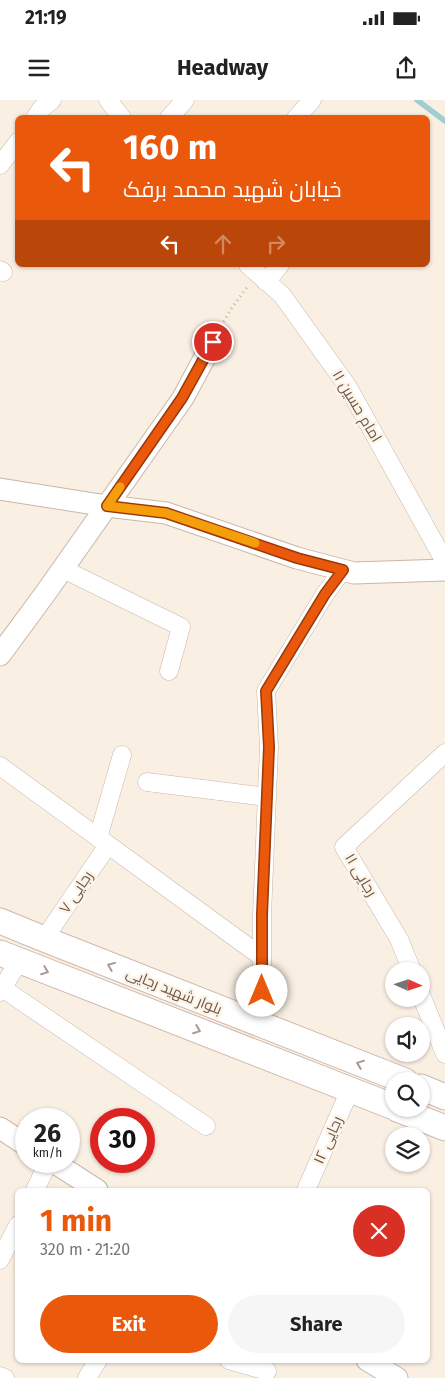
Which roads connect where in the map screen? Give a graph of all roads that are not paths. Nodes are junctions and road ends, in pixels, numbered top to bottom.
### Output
1 (52, 100) edge
2 (108, 100) edge
3 (185, 100) edge
4 (312, 100) edge
5 (37, 115) edge
6 (120, 115) edge
7 (172, 115) edge
8 (299, 115) edge
9 (15, 146) edge
10 (0, 164) edge
11 (274, 267) edge
12 (257, 273) edge
13 (213, 342) road end
14 (0, 488) edge
15 (107, 506) junction
16 (445, 562) edge
17 (63, 569) junction
18 (343, 570) junction
19 (445, 570) edge
20 (0, 655) edge
21 (168, 671) dead end
22 (445, 753) edge
23 (122, 754) dead end
24 (0, 766) edge
25 (147, 782) dead end
26 (267, 797) junction
27 (103, 842) junction
28 (0, 921) edge
29 (44, 939) junction
30 (10, 957) edge
31 (262, 957) junction
32 (408, 962) edge
33 (1, 990) edge
34 (426, 1008) edge
35 (254, 1022) junction
36 (445, 1054) edge
37 (385, 1073) edge
38 (350, 1090) junction
39 (430, 1091) edge
40 (445, 1097) edge
41 (385, 1104) edge
42 (418, 1117) edge
43 (206, 1126) dead end
44 (0, 1128) edge
45 (445, 1128) edge
46 (15, 1138) edge
47 (44, 1173) edge
48 (70, 1173) edge
49 (36, 1188) edge
50 (94, 1188) edge
51 (307, 1188) edge
52 (15, 1231) edge
53 (0, 1260) edge
54 (96, 1363) edge
55 (241, 1363) edge
56 (373, 1363) edge
57 (268, 1370) edge
58 (0, 1376) edge
59 (5, 1378) edge
60 (87, 1378) edge
61 (397, 1378) edge

1 - 5 street
2 - 6 street
3 - 7 street
4 - 8 street
9 - 10 street
11 - 12 street
12 - 16 street, امام حسین ۱۱
13 - 15 street
14 - 15 street
15 - 17 street
15 - 18 street
17 - 20 street
17 - 21 street
18 - 19 street
18 - 26 street
22 - 32 street, رجایی ۱۱
23 - 27 street, رجایی ۷
24 - 27 street
25 - 26 street
26 - 31 street
27 - 29 street, رجایی ۷
27 - 31 street
28 - 29 main road, بلوار شهید رجایی
35 -> 29 main road, بلوار شهید رجایی
30 - 33 street
30 -> 38 main road, بلوار شهید رجایی
31 - 35 street
33 - 43 street
34 - 36 street
37 -> 35 main road, بلوار شهید رجایی
38 - 41 main road, بلوار شهید رجایی
38 - 51 street, رجایی ۱۲
39 - 40 main road
42 - 45 main road, بلوار شهید رجایی
44 - 46 street
47 - 49 street
48 - 50 street
52 - 53 street
54 - 60 street
55 - 57 street
56 - 61 street
58 - 59 street

